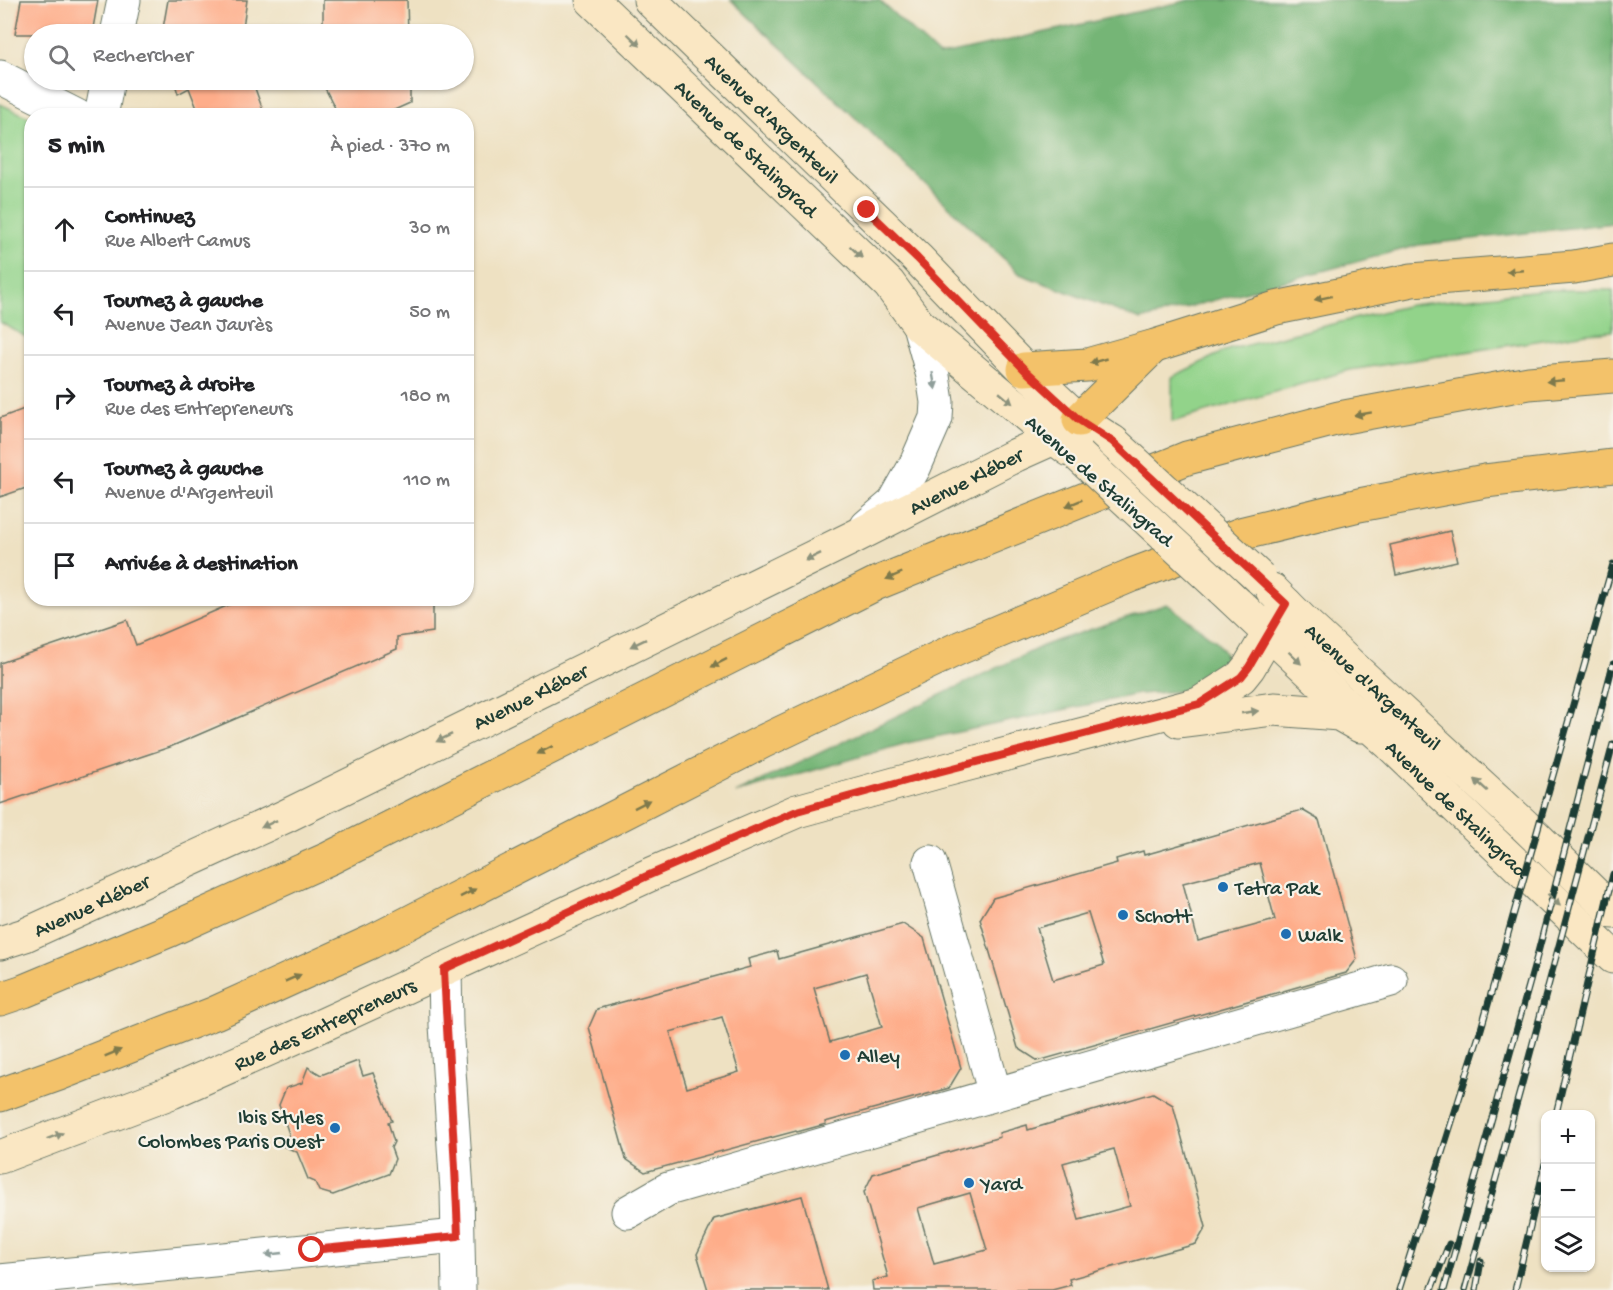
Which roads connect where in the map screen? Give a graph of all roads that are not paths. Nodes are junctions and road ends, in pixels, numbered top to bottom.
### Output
1 (124, 0) edge
2 (592, 0) edge
3 (650, 0) edge
4 (119, 24) edge
5 (0, 77) edge
6 (24, 89) edge
7 (26, 90) edge
8 (106, 90) edge
9 (61, 108) edge
10 (103, 108) edge
11 (1613, 260) edge
12 (1574, 267) junction
13 (1613, 271) edge
14 (919, 325) junction
15 (1155, 346) junction
16 (1024, 369) junction
17 (1613, 376) edge
18 (1070, 438) junction
19 (1613, 466) edge
20 (854, 537) junction
21 (1286, 604) junction
22 (1270, 633) junction
23 (1088, 733) junction
24 (1390, 744) junction
25 (1524, 825) joint
26 (930, 862) dead end
27 (1613, 912) edge
28 (0, 943) edge
29 (1613, 957) edge
30 (444, 969) junction
31 (1391, 980) dead end
32 (12, 995) edge
33 (995, 1094) junction
34 (0, 1095) edge
35 (0, 1157) edge
36 (628, 1212) dead end
37 (458, 1236) junction
38 (0, 1281) edge
39 (459, 1290) edge

1 - 4 street
2 -> 14 street, Avenue de Stalingrad
3 - 16 street, Avenue d'Argenteuil
5 - 6 street
7 - 9 street
8 - 10 street
11 - 12 highway
12 - 13 highway
12 -> 15 highway
14 -> 18 street, Avenue de Stalingrad
14 -> 20 street
15 -> 16 highway
15 - 18 highway
16 - 18 street, Avenue d'Argenteuil
17 -> 32 highway
18 - 20 street, Avenue Kléber
18 - 21 street, Avenue d'Argenteuil, bridge
18 - 22 street, Avenue de Stalingrad, bridge
34 -> 19 highway
20 -> 28 street, Avenue Kléber
21 - 22 street, Rue des Entrepreneurs
25 -> 21 street, Avenue d'Argenteuil
22 - 23 street, Rue des Entrepreneurs
22 -> 24 street, Avenue de Stalingrad
23 -> 24 street, Rue des Entrepreneurs
23 - 30 street, Rue des Entrepreneurs
24 -> 29 street, Avenue de Stalingrad
25 - 27 street, Avenue de Stalingrad
26 - 33 street
35 -> 30 street, Rue des Entrepreneurs
30 - 37 street
31 - 33 street
33 - 36 street
37 -> 38 street
37 - 39 street

